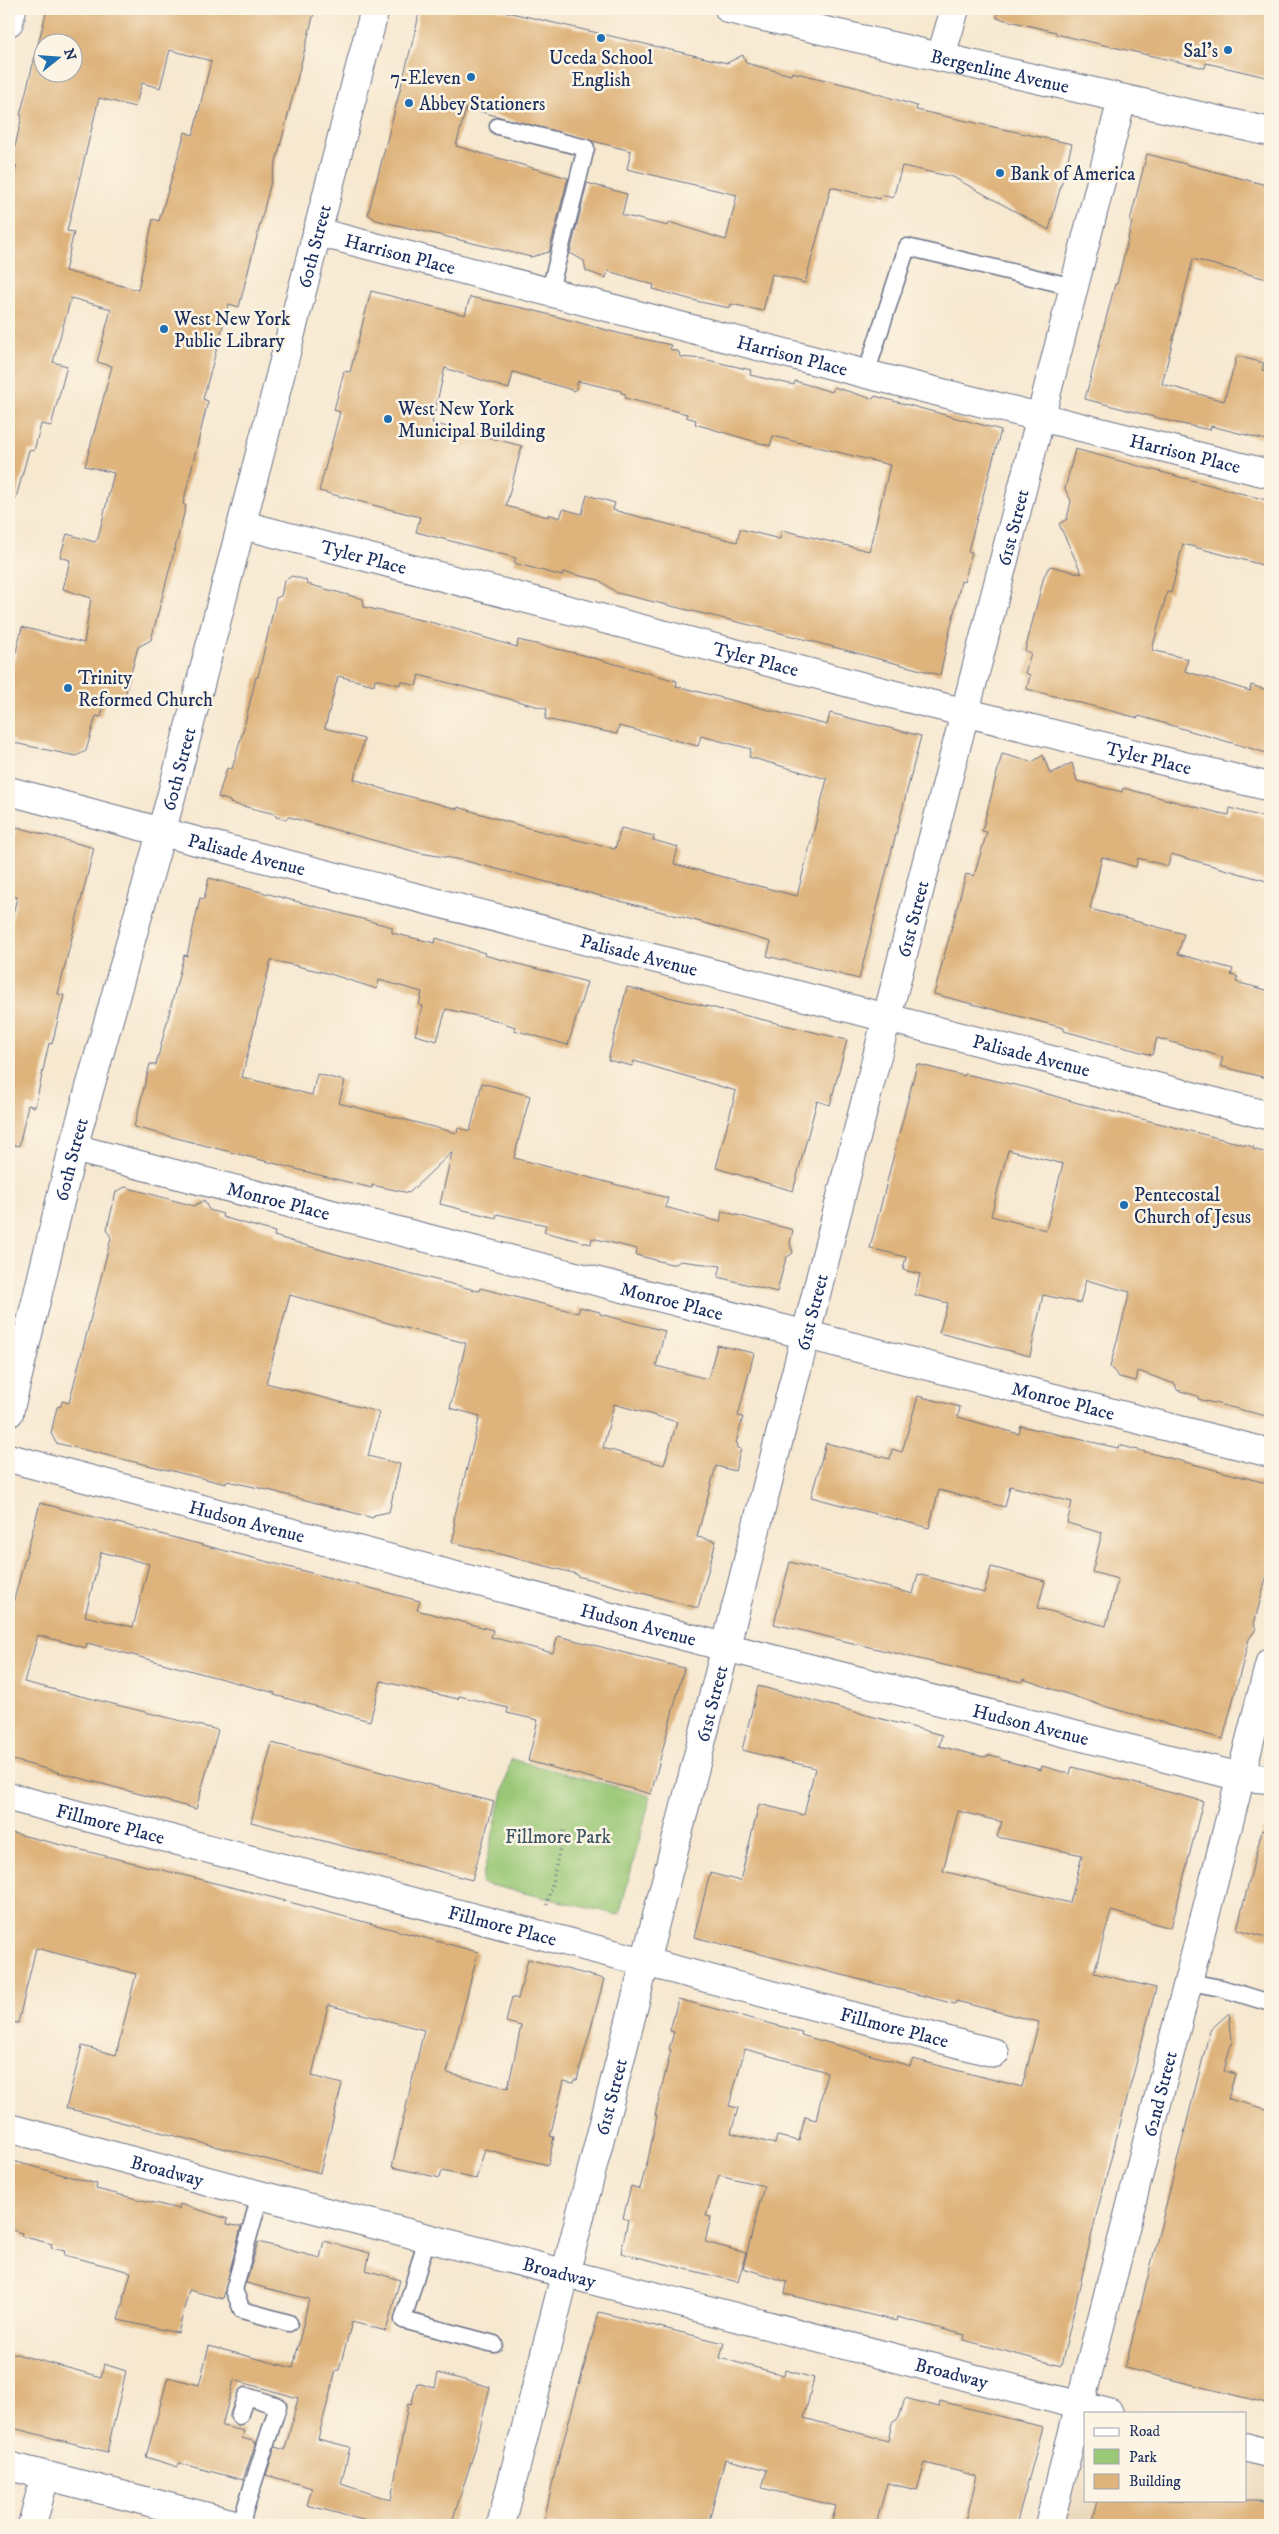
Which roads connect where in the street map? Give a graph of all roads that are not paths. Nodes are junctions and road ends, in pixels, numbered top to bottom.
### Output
1 (12, 9) edge
2 (374, 9) edge
3 (729, 9) edge
4 (955, 9) edge
5 (9, 22) edge
6 (941, 56) junction
7 (1122, 99) junction
8 (498, 126) dead end
9 (1270, 132) edge
10 (317, 232) junction
11 (1074, 287) junction
12 (550, 290) junction
13 (866, 374) junction
14 (1041, 416) junction
15 (1270, 474) edge
16 (243, 525) junction
17 (965, 712) junction
18 (1270, 788) edge
19 (9, 791) edge
20 (161, 831) junction
21 (886, 1019) junction
22 (1270, 1116) edge
23 (73, 1148) junction
24 (805, 1334) junction
25 (9, 1413) edge
26 (1270, 1453) edge
27 (9, 1458) edge
28 (725, 1647) junction
29 (1270, 1662) edge
30 (1242, 1777) junction
31 (1270, 1779) edge
32 (9, 1797) edge
33 (645, 1962) junction
34 (1189, 1982) junction
35 (1270, 2003) edge
36 (995, 2053) dead end
37 (9, 2128) edge
38 (260, 2195) junction
39 (427, 2238) junction
40 (565, 2273) junction
41 (289, 2323) dead end
42 (494, 2344) dead end
43 (1080, 2405) junction
44 (1106, 2412) edge
45 (239, 2416) dead end
46 (1246, 2448) edge
47 (1270, 2454) edge
48 (9, 2466) edge
49 (45, 2476) junction
50 (32, 2525) edge
51 (239, 2525) edge
52 (501, 2525) edge
53 (1049, 2525) edge

1 - 5 street
2 - 10 street, 60th Street
3 - 6 street, Bergenline Avenue
4 - 6 street
6 - 7 street, Bergenline Avenue
7 - 9 street, Bergenline Avenue
7 - 11 street, 61st Street
8 - 12 lane
10 - 12 street, Harrison Place
10 - 16 street, 60th Street
11 - 13 lane
11 - 14 street, 61st Street
12 - 13 street, Harrison Place
13 - 14 street, Harrison Place
14 - 15 street, Harrison Place
14 - 17 street, 61st Street
16 - 17 street, Tyler Place
16 - 20 street, 60th Street
17 - 18 street, Tyler Place
17 - 21 street, 61st Street
19 - 20 street, Palisade Avenue
20 - 21 street, Palisade Avenue
20 - 23 street, 60th Street
21 - 22 street, Palisade Avenue
21 - 24 street, 61st Street
23 - 24 street, Monroe Place
23 - 25 street, 60th Street
24 - 26 street, Monroe Place
24 - 28 street, 61st Street
27 - 28 street, Hudson Avenue
28 - 30 street, Hudson Avenue
28 - 33 street, 61st Street
29 - 30 street, 62nd Street
30 - 31 street, Hudson Avenue
30 - 34 street, 62nd Street
32 - 33 street, Fillmore Place
33 - 36 street, Fillmore Place
33 - 40 street, 61st Street
34 - 35 lane
34 - 43 street, 62nd Street
37 - 38 street, Broadway
38 - 39 street, Broadway
38 - 41 lane
39 - 40 street, Broadway
39 - 42 lane
40 - 43 street, Broadway
40 - 52 street, 61st Street
43 - 44 street, Broadway
43 - 53 street, 62nd Street
45 - 51 lane
46 - 47 street
48 - 49 street
49 - 50 street
49 - 51 street

